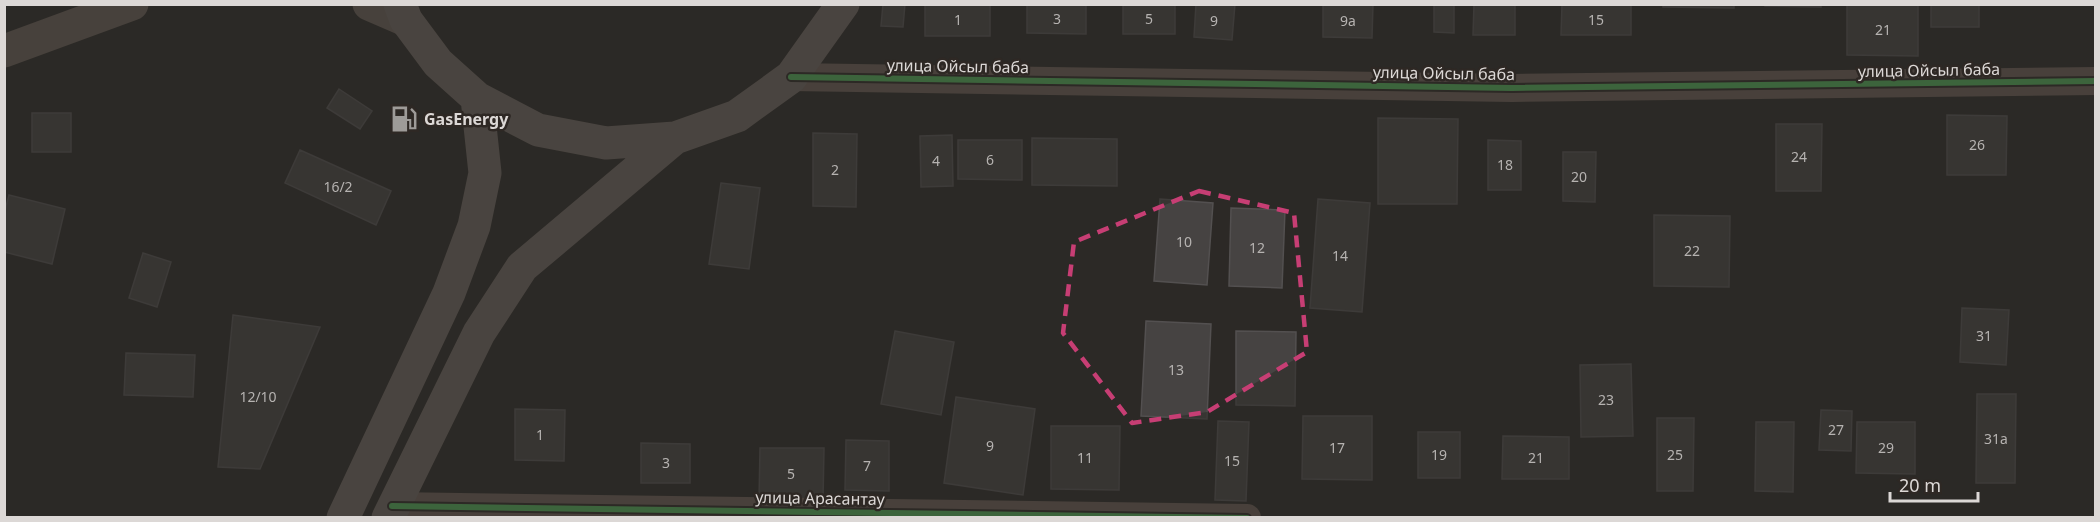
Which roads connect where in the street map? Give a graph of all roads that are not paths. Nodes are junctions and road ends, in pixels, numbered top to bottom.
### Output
1 (132, 4) edge
2 (369, 4) edge
3 (843, 4) edge
4 (403, 12) edge
5 (4, 51) edge
6 (791, 76) junction
7 (2096, 81) edge
8 (477, 98) junction
9 (675, 138) junction
10 (390, 512) edge
11 (343, 518) edge
12 (1247, 518) edge

1 - 5 main road
2 - 4 main road
3 - 6 highway
4 - 8 highway
6 - 7 street, улица Ойсыл баба
6 - 9 highway
8 - 9 highway
8 - 11 highway
9 - 10 highway
10 - 12 street, улица Арасантау

